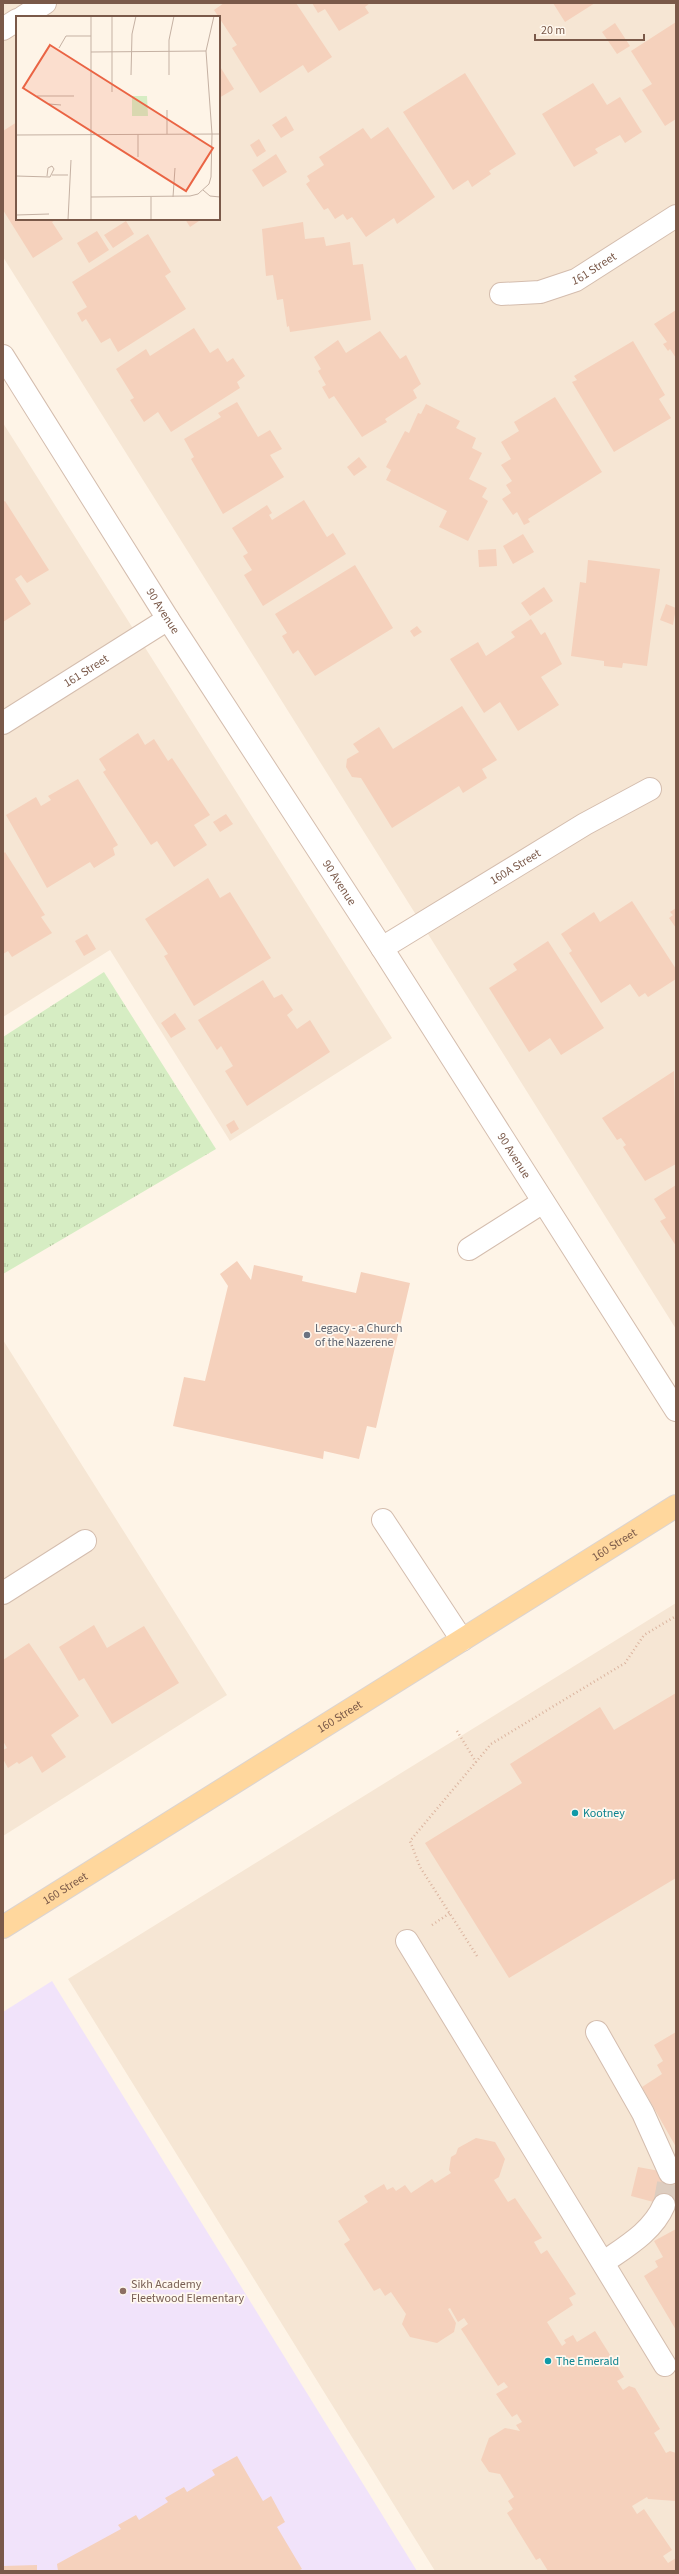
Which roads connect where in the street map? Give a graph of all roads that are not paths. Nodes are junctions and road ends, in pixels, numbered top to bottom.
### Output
1 (45, 3) edge
2 (24, 16) edge
3 (16, 21) edge
4 (3, 29) edge
5 (676, 216) edge
6 (500, 294) dead end
7 (3, 356) edge
8 (168, 619) junction
9 (3, 723) edge
10 (650, 789) dead end
11 (382, 948) junction
12 (543, 1202) junction
13 (469, 1250) dead end
14 (676, 1410) edge
15 (676, 1506) edge
16 (383, 1520) dead end
17 (85, 1541) dead end
18 (3, 1593) edge
19 (462, 1640) junction
20 (3, 1927) edge
21 (407, 1941) dead end
22 (597, 2032) dead end
23 (670, 2173) tunnel mouth
24 (664, 2205) tunnel mouth
25 (604, 2262) junction
26 (665, 2365) dead end

1 - 2 street
3 - 4 street
5 - 6 street, 161 Street
7 - 8 street, 90 Avenue
8 - 9 street, 161 Street
8 - 11 street, 90 Avenue
10 - 11 street, 160A Street
11 - 12 street, 90 Avenue
12 - 13 street
12 - 14 street, 90 Avenue
15 - 19 main road, 160 Street
16 - 19 street
17 - 18 street
19 - 20 main road, 160 Street
21 - 25 street
22 - 23 street
24 - 25 street
25 - 26 street

